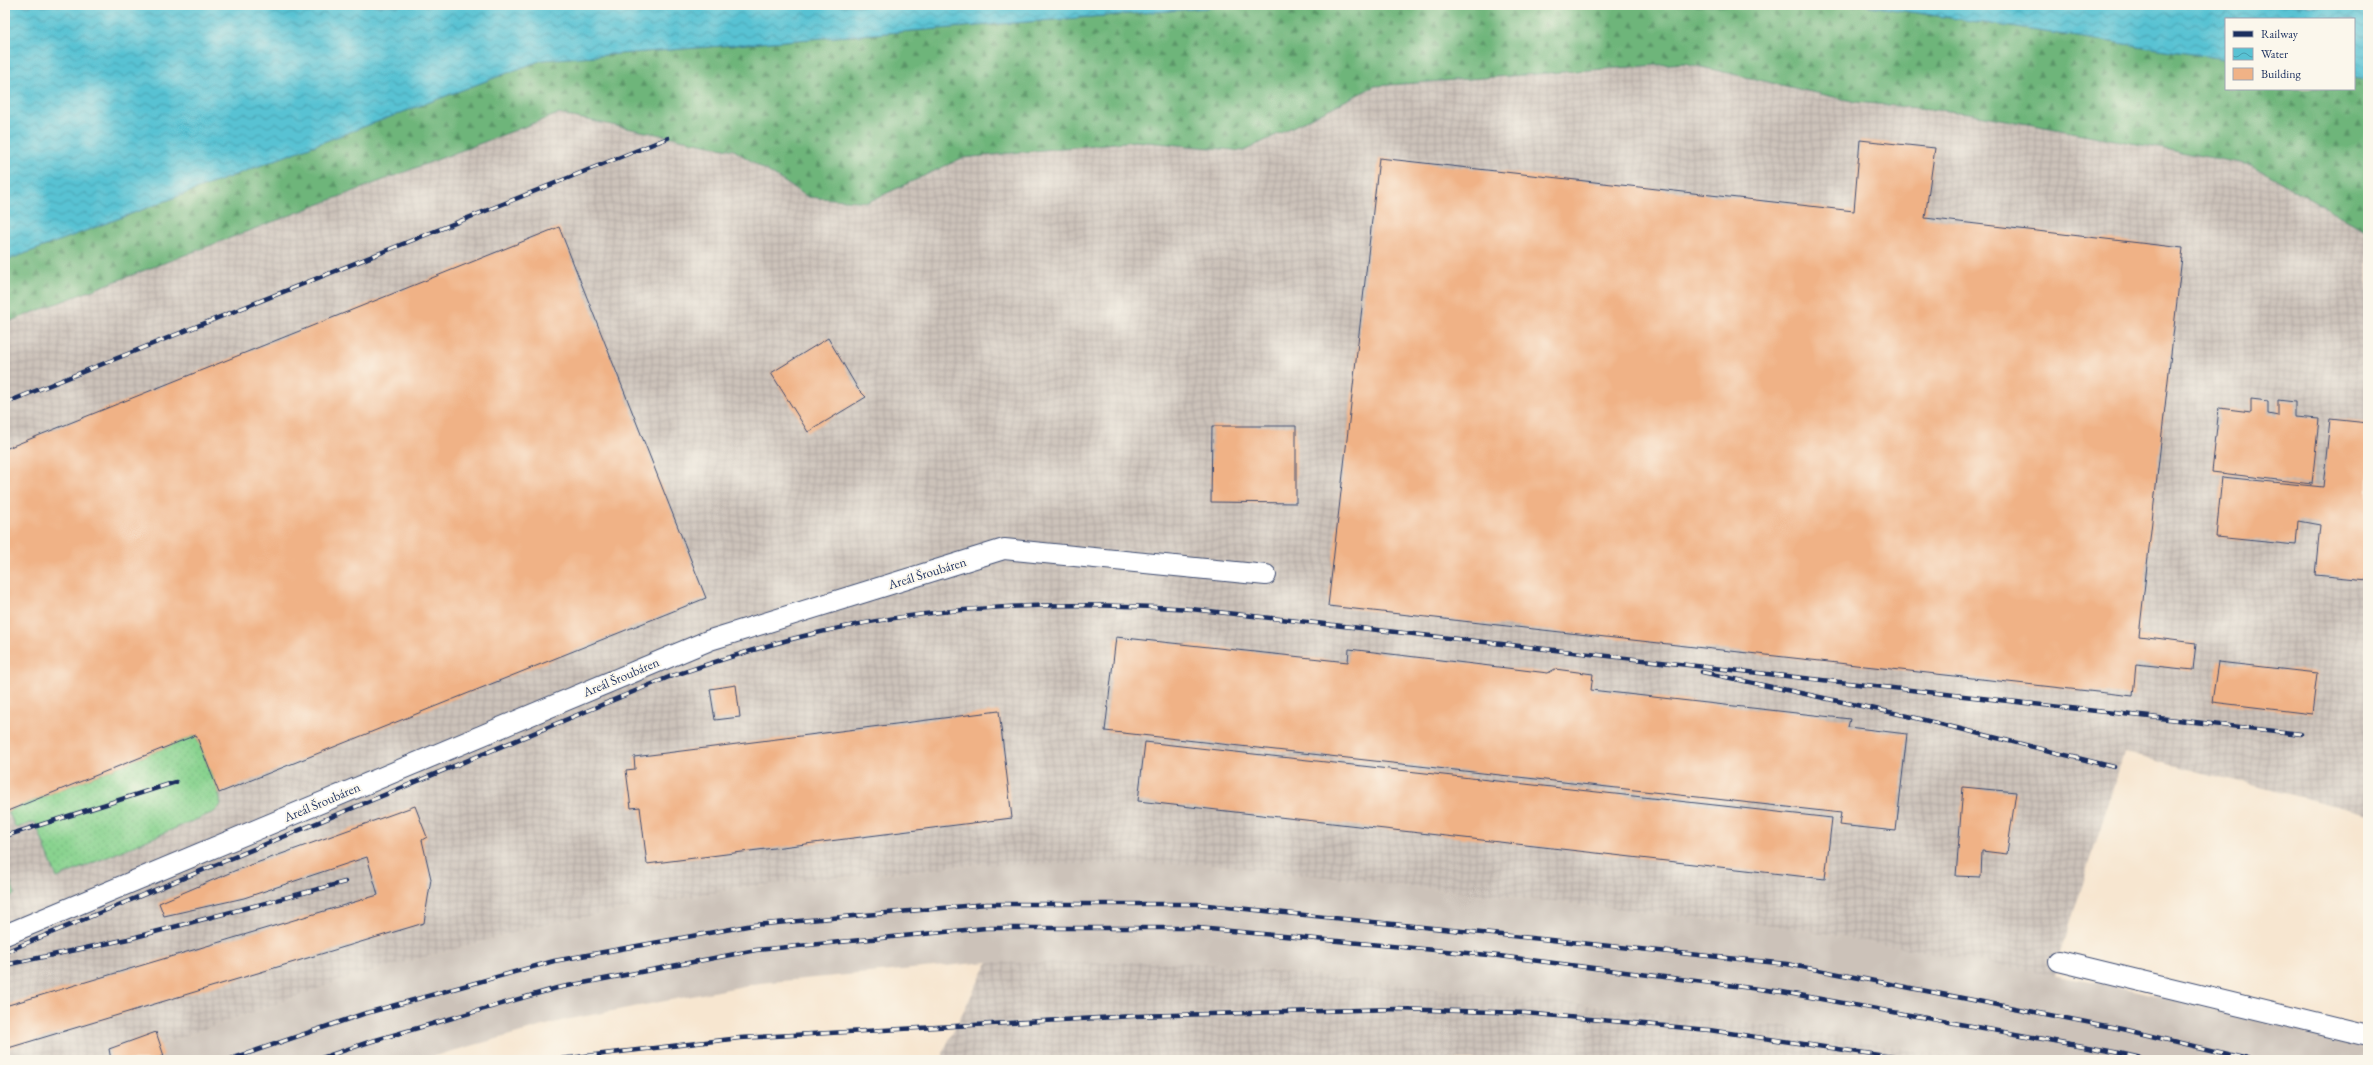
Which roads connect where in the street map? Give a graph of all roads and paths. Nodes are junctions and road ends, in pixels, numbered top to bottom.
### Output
1 (1266, 575) dead end
2 (5, 935) edge
3 (2059, 961) dead end
4 (2368, 1036) edge

1 - 2 lane, Areál Šroubáren
3 - 4 lane

